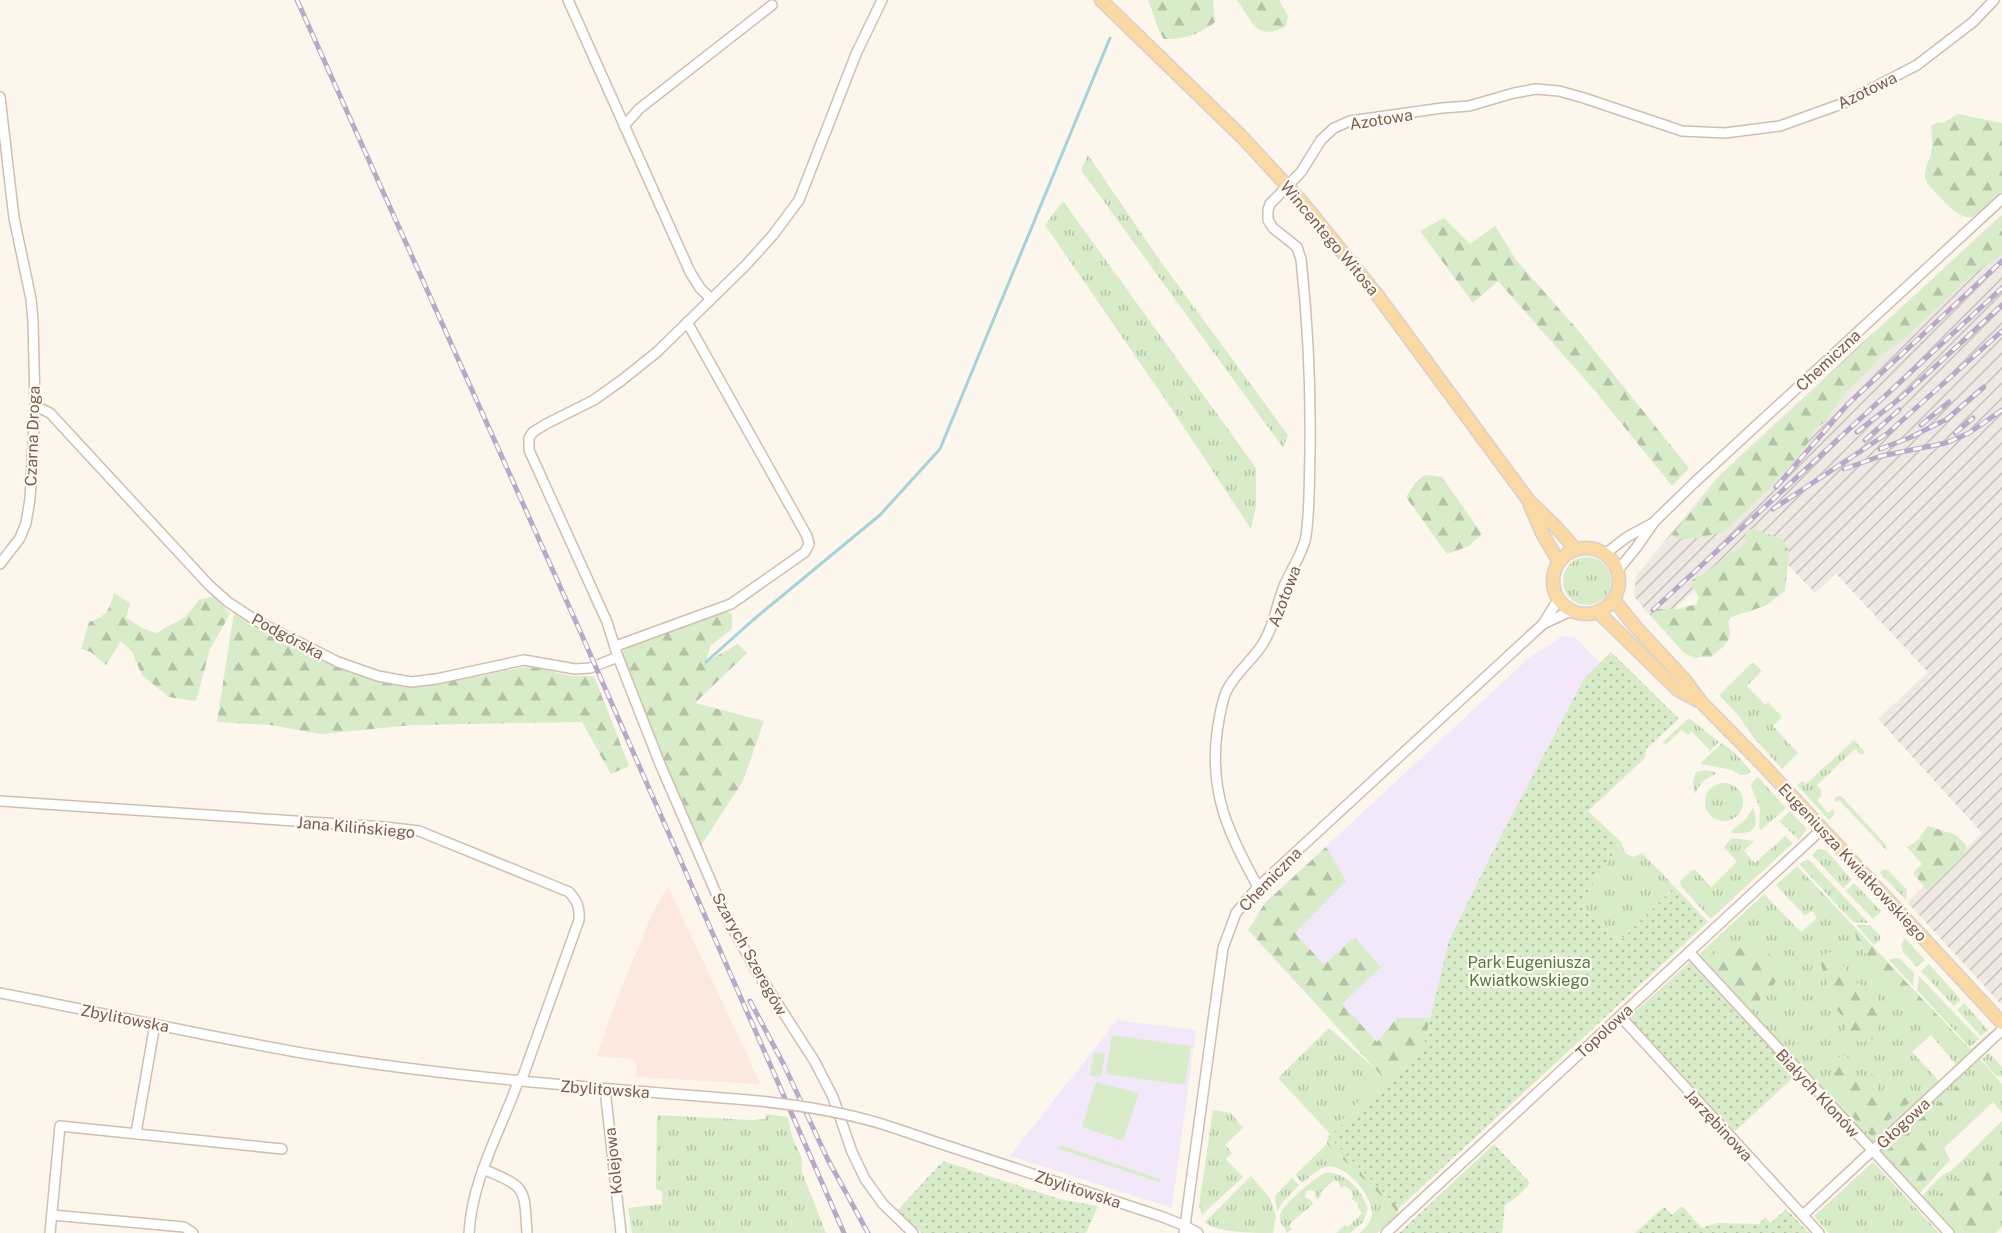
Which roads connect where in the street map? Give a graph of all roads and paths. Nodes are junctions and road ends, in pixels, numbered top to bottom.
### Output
1 (568, 0) edge
2 (882, 0) edge
3 (1101, 0) edge
4 (1994, 0) edge
5 (772, 5) dead end
6 (0, 97) edge
7 (624, 126) junction
8 (1287, 185) junction
9 (2002, 199) edge
10 (711, 299) junction
11 (687, 322) junction
12 (35, 405) junction
13 (1529, 501) junction
14 (1655, 522) junction
15 (1576, 550) junction
16 (1605, 554) junction
17 (1559, 562) junction
18 (0, 564) edge
19 (1618, 570) junction
20 (1558, 600) junction
21 (1614, 600) junction
22 (1571, 611) junction
23 (1599, 612) junction
24 (1543, 624) junction
25 (616, 646) junction
26 (618, 657) junction
27 (1702, 703) junction
28 (0, 801) edge
29 (1822, 829) junction
30 (1258, 887) junction
31 (1689, 952) junction
32 (0, 993) edge
33 (1620, 1016) junction
34 (2002, 1023) edge
35 (155, 1024) junction
36 (2002, 1030) edge
37 (518, 1082) junction
38 (605, 1089) junction
39 (136, 1133) junction
40 (282, 1149) dead end
41 (1872, 1151) junction
42 (483, 1168) junction
43 (52, 1215) junction
44 (1803, 1215) junction
45 (1185, 1229) edge
46 (192, 1231) edge
47 (50, 1233) edge
48 (469, 1233) edge
49 (527, 1233) edge
50 (621, 1233) edge
51 (913, 1233) edge
52 (1198, 1233) edge
53 (1386, 1233) edge
54 (1819, 1233) edge
55 (1949, 1233) edge

1 - 7 street
2 - 10 street
3 - 8 main road, Wincentego Witosa
4 - 8 street, Azotowa
5 - 7 street
6 - 12 street, Czarna Droga
7 - 10 street
8 - 13 main road, Wincentego Witosa
8 - 30 street, Azotowa
9 - 14 street, Chemiczna
10 - 11 street
11 - 25 street, Szarych Szeregów
11 - 25 street
12 - 18 street, Czarna Droga
12 - 26 street, Podgórska
13 - 15 main road, Wincentego Witosa
13 - 17 main road, Wincentego Witosa
14 - 16 street, Chemiczna
14 - 19 street, Chemiczna
15 - 16 main road
15 - 17 main road
16 - 19 main road
17 - 20 main road
19 - 21 main road
20 - 22 main road
20 - 24 street, Chemiczna
21 - 23 main road
21 - 27 main road, Eugeniusza Kwiatkowskiego
22 - 23 main road
22 - 24 street, Chemiczna
23 - 27 main road, Eugeniusza Kwiatkowskiego
24 - 30 street, Chemiczna
25 - 26 street, Szarych Szeregów
26 - 51 street, Szarych Szeregów
27 - 29 main road, Eugeniusza Kwiatkowskiego
28 - 37 street, Jana Kilińskiego
29 - 31 street, Topolowa
29 - 34 main road, Eugeniusza Kwiatkowskiego
30 - 45 street, Chemiczna
31 - 33 street, Topolowa
31 - 41 street, Białych Klonów
32 - 35 street, Zbylitowska
33 - 44 street, Jarzębinowa
33 - 53 street, Topolowa
35 - 37 street, Zbylitowska
35 - 39 street
36 - 41 street, Głogowa
37 - 38 street, Zbylitowska
37 - 42 street, Jana Kilińskiego
38 - 45 street, Zbylitowska, bridge
38 - 50 street, Kolejowa
39 - 40 street
39 - 43 street
41 - 44 street, Głogowa
41 - 55 street, Białych Klonów
42 - 48 street, Jana Kilińskiego
42 - 49 street
43 - 46 street
43 - 47 street
44 - 54 street, Jarzębinowa
45 - 52 street, Zbylitowska

